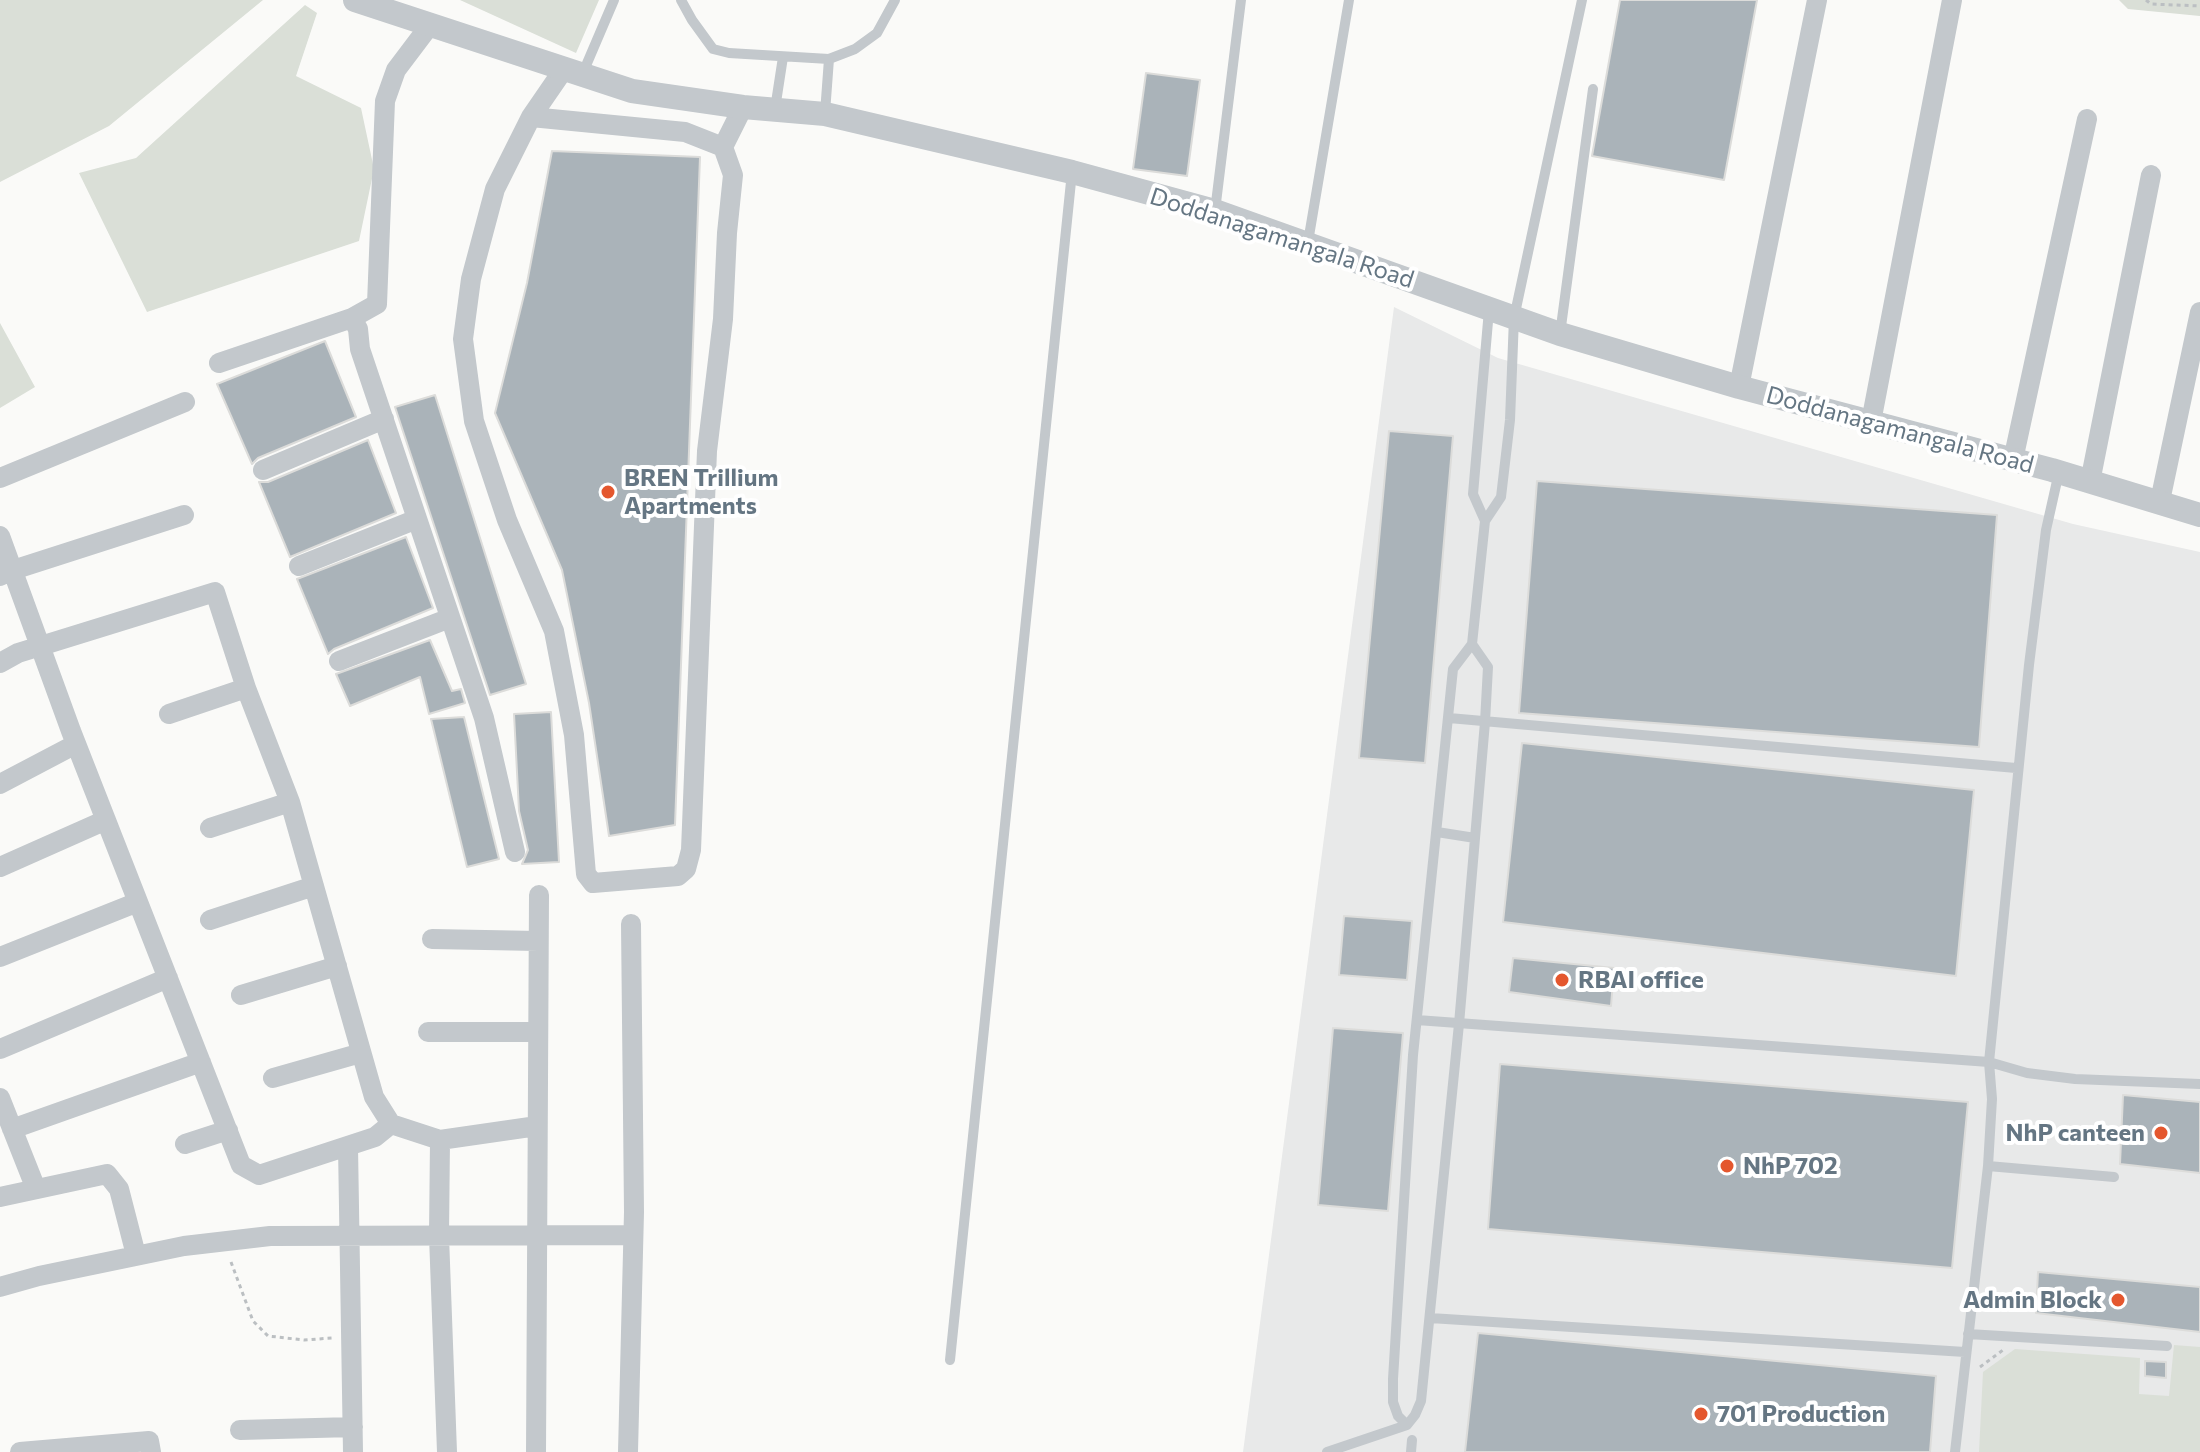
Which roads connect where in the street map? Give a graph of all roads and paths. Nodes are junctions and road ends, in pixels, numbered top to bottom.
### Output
1 (355, 0) edge
2 (614, 0) edge
3 (681, 0) edge
4 (895, 0) edge
5 (1241, 0) edge
6 (1349, 0) edge
7 (1582, 0) edge
8 (1817, 0) edge
9 (1952, 0) edge
10 (2146, 0) edge
11 (2200, 6) edge
12 (430, 25) junction
13 (783, 57) junction
14 (829, 59) junction
15 (573, 72) junction
16 (1593, 89) dead end
17 (743, 107) junction
18 (775, 109) junction
19 (825, 114) junction
20 (531, 117) junction
21 (2087, 119) dead end
22 (723, 147) junction
23 (1072, 172) junction
24 (2151, 175) dead end
25 (1215, 211) junction
26 (1307, 244) junction
27 (1489, 309) junction
28 (2200, 312) edge
29 (352, 318) junction
30 (1514, 318) junction
31 (1560, 334) junction
32 (219, 363) dead end
33 (1739, 387) junction
34 (185, 402) dead end
35 (384, 419) junction
36 (1871, 422) junction
37 (2013, 460) junction
38 (263, 470) dead end
39 (2059, 472) junction
40 (0, 478) edge
41 (2090, 482) junction
42 (2160, 501) junction
43 (184, 515) dead end
44 (2200, 515) edge
45 (417, 519) junction
46 (1485, 521) junction
47 (0, 536) edge
48 (299, 566) dead end
49 (6, 573) edge
50 (450, 618) junction
51 (1472, 644) junction
52 (41, 646) junction
53 (339, 661) dead end
54 (0, 663) edge
55 (246, 688) junction
56 (169, 714) dead end
57 (1449, 718) junction
58 (1485, 722) junction
59 (76, 744) junction
60 (2016, 768) junction
61 (0, 784) edge
62 (290, 802) junction
63 (106, 820) junction
64 (210, 828) dead end
65 (1437, 832) junction
66 (1475, 838) junction
67 (515, 852) dead end
68 (0, 867) edge
69 (314, 886) junction
70 (539, 895) dead end
71 (138, 902) junction
72 (210, 920) dead end
73 (631, 924) dead end
74 (432, 939) dead end
75 (538, 941) junction
76 (0, 957) edge
77 (337, 966) junction
78 (168, 978) junction
79 (241, 995) dead end
80 (1417, 1020) junction
81 (1459, 1024) junction
82 (428, 1032) dead end
83 (538, 1032) junction
84 (0, 1049) edge
85 (361, 1053) junction
86 (201, 1062) junction
87 (1989, 1062) junction
88 (273, 1078) dead end
89 (2200, 1084) edge
90 (0, 1098) edge
91 (391, 1124) junction
92 (537, 1126) junction
93 (12, 1129) junction
94 (228, 1130) junction
95 (440, 1140) junction
96 (185, 1144) dead end
97 (348, 1146) junction
98 (1988, 1166) junction
99 (2114, 1177) dead end
100 (36, 1189) junction
101 (0, 1197) edge
102 (633, 1235) junction
103 (350, 1236) junction
104 (439, 1236) junction
105 (536, 1237) junction
106 (225, 1241) junction
107 (136, 1255) junction
108 (0, 1287) edge
109 (1430, 1318) junction
110 (1968, 1334) junction
111 (352, 1337) junction
112 (2012, 1343) dead end
113 (2167, 1346) dead end
114 (1965, 1352) junction
115 (950, 1360) dead end
116 (1975, 1371) dead end
117 (1407, 1425) junction
118 (353, 1427) junction
119 (240, 1430) dead end
120 (1412, 1440) dead end
121 (20, 1452) edge
122 (151, 1452) edge
123 (353, 1452) edge
124 (447, 1452) edge
125 (536, 1452) edge
126 (628, 1452) edge
127 (1327, 1452) edge
128 (1411, 1452) edge
129 (1955, 1452) edge

1 - 12 street, Doddanagamangala Road
2 - 15 lane
3 - 13 lane
4 - 14 lane
5 - 25 lane
6 - 26 lane
7 - 30 lane
8 - 33 street
9 - 36 street
10 - 11 path
12 - 15 street, Doddanagamangala Road
12 - 29 street
13 - 14 lane
13 - 18 lane
14 - 19 lane
15 - 17 street, Doddanagamangala Road
15 - 20 street
16 - 31 lane
17 - 18 street, Doddanagamangala Road
17 - 22 street
18 - 19 street, Doddanagamangala Road
19 - 23 street, Doddanagamangala Road
20 - 22 street
20 - 22 street
21 - 37 street
23 - 25 street, Doddanagamangala Road
23 - 115 lane
24 - 41 street
25 - 26 street, Doddanagamangala Road
26 - 27 street, Doddanagamangala Road
27 - 30 street, Doddanagamangala Road
27 - 46 lane
28 - 42 street
29 - 32 street
29 - 35 street
30 - 31 street, Doddanagamangala Road
30 - 46 lane
31 - 33 street, Doddanagamangala Road
33 - 36 street, Doddanagamangala Road
34 - 40 street
35 - 38 street
35 - 45 street
36 - 37 street, Doddanagamangala Road
37 - 39 street, Doddanagamangala Road
39 - 41 street, Doddanagamangala Road
39 - 60 lane
41 - 42 street, Doddanagamangala Road
42 - 44 street, Doddanagamangala Road
43 - 49 street
45 - 48 street
45 - 50 street
46 - 51 lane
47 - 49 street
49 - 52 street
50 - 53 street
50 - 67 street
51 - 57 lane
51 - 58 lane
52 - 54 street
52 - 55 street
52 - 59 street
55 - 56 street
55 - 62 street
57 - 58 lane
57 - 65 lane
58 - 60 lane
58 - 66 lane
59 - 61 street
59 - 63 street
60 - 87 lane
62 - 64 street
62 - 69 street
63 - 68 street
63 - 71 street
65 - 66 lane
65 - 80 lane
66 - 81 lane
69 - 72 street
69 - 77 street
70 - 75 street
71 - 76 street
71 - 78 street
73 - 102 street
74 - 75 street
75 - 83 street
77 - 79 street
77 - 85 street
78 - 84 street
78 - 86 street
80 - 81 lane
80 - 117 lane
81 - 87 lane
81 - 109 lane
82 - 83 street
83 - 92 street
85 - 88 street
85 - 91 street
86 - 93 street
86 - 94 street
87 - 89 lane
87 - 98 lane
90 - 93 street
91 - 95 street
91 - 97 street
92 - 95 street
92 - 105 street
93 - 100 street
94 - 96 street
94 - 97 street
95 - 104 street
97 - 103 street
98 - 99 lane
98 - 110 lane
100 - 101 street
100 - 107 street
102 - 105 street
102 - 126 street
103 - 104 street
103 - 106 street
103 - 111 street
104 - 105 street
104 - 124 street
105 - 125 street
106 - 107 street
106 - 111 path
107 - 108 street
109 - 114 lane
109 - 117 lane
110 - 113 lane
110 - 114 lane
111 - 118 street
112 - 116 path
114 - 129 lane
117 - 127 lane
118 - 119 street
118 - 123 street
120 - 128 lane
121 - 122 street

